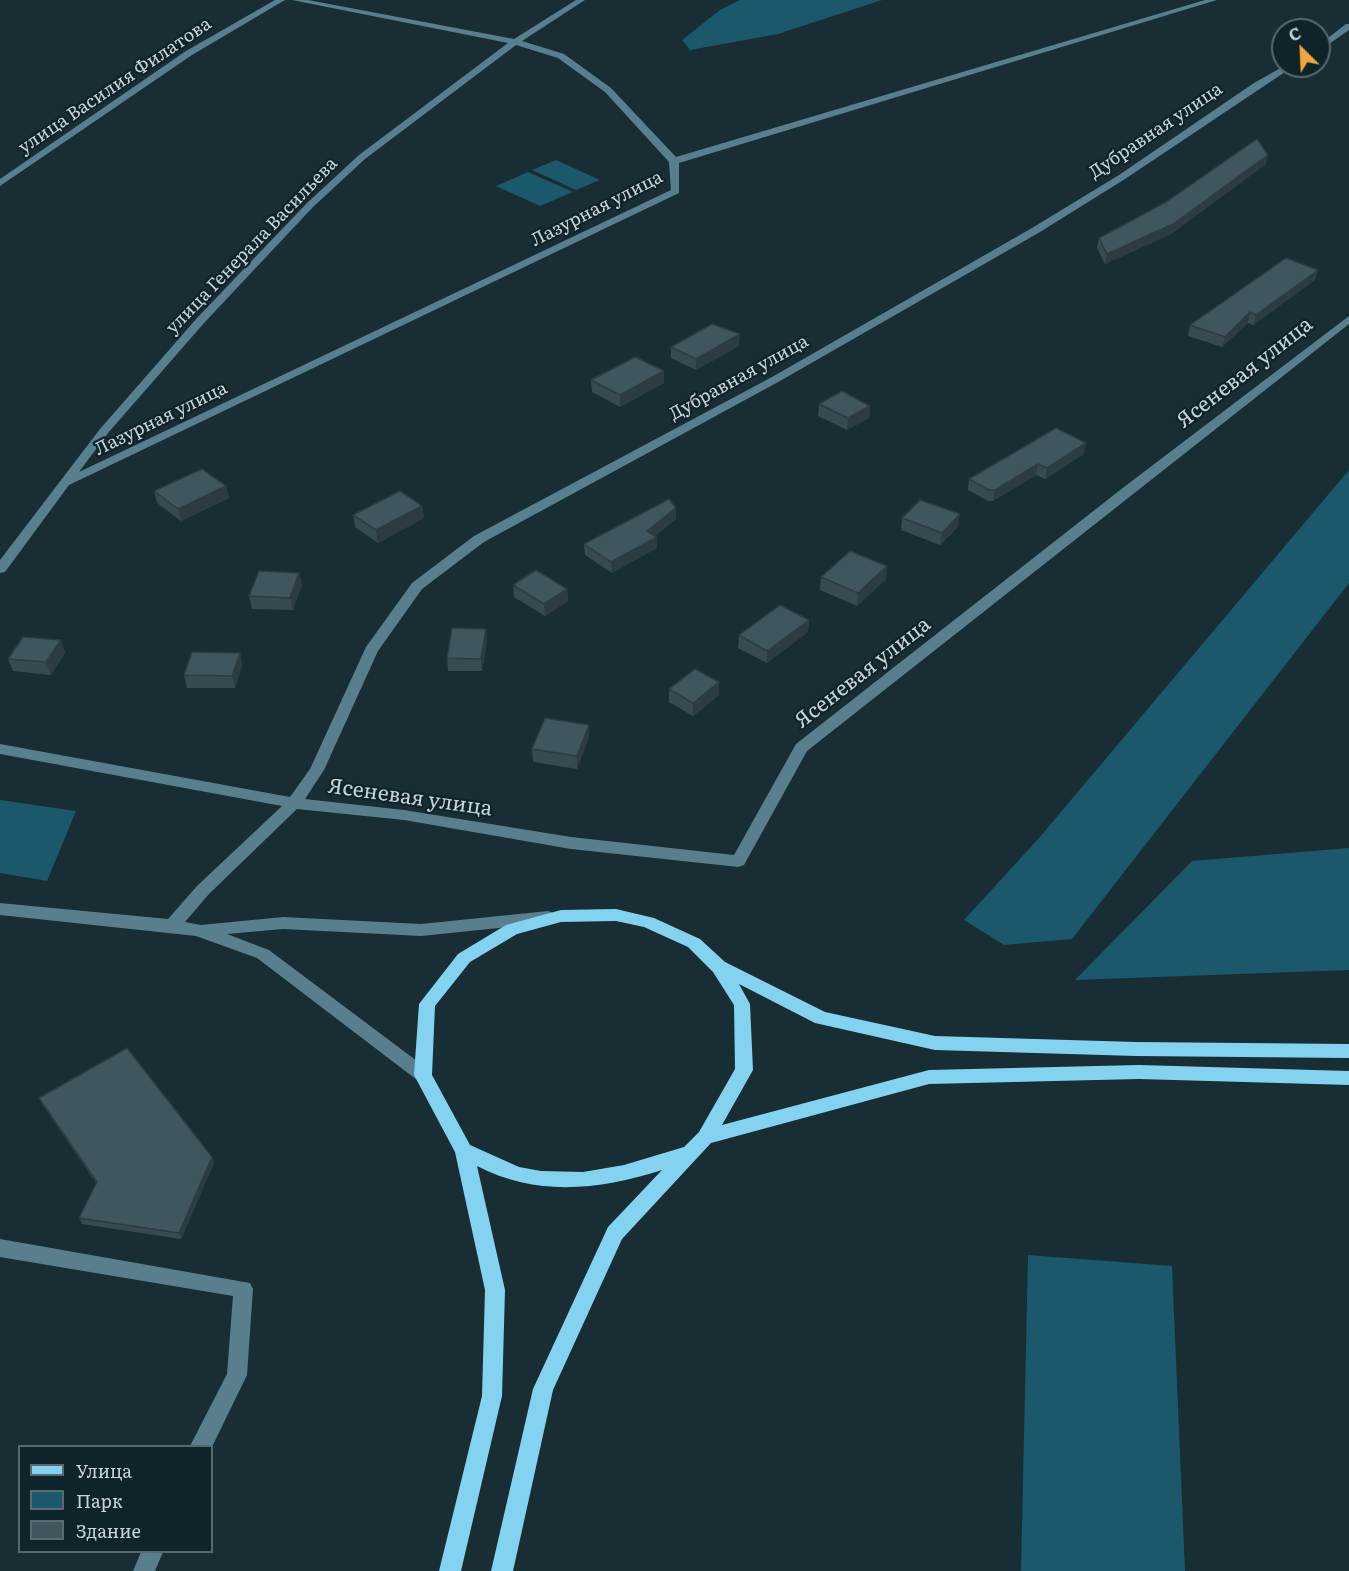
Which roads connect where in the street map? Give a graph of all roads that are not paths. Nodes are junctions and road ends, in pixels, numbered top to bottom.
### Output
1 (281, 0) edge
2 (296, 0) edge
3 (581, 0) edge
4 (1213, 0) edge
5 (1349, 26) edge
6 (1331, 40) edge
7 (515, 42) junction
8 (1271, 78) edge
9 (674, 161) junction
10 (0, 183) edge
11 (1349, 319) edge
12 (66, 483) junction
13 (0, 569) edge
14 (0, 749) edge
15 (294, 803) junction
16 (0, 909) edge
17 (561, 916) junction
18 (172, 926) junction
19 (198, 930) junction
20 (719, 967) junction
21 (1349, 1051) edge
22 (423, 1075) junction
23 (1349, 1078) edge
24 (705, 1137) junction
25 (464, 1151) junction
26 (690, 1152) junction
27 (0, 1248) edge
28 (202, 1445) edge
29 (151, 1553) edge
30 (144, 1571) edge
31 (450, 1571) edge
32 (502, 1571) edge

1 - 10 street, улица Василия Филатова
2 - 7 street
3 - 7 street, улица Генерала Васильева
4 - 9 street, Лазурная улица
5 - 6 street
7 - 9 street
7 - 12 street, улица Генерала Васильева
8 - 15 street, Дубравная улица
9 - 12 street, Лазурная улица
11 - 15 street, Ясеневая улица
12 - 13 street, улица Генерала Васильева
14 - 15 street
15 - 18 street, Дубравная улица
16 - 18 street
17 - 19 street
17 - 20 main road
17 - 22 main road
18 - 19 street
19 - 22 street
20 - 21 main road
20 - 24 main road
22 - 25 main road
23 - 24 main road
24 - 26 main road
25 - 26 main road
25 - 31 main road
26 - 32 main road
27 - 28 street
29 - 30 street

